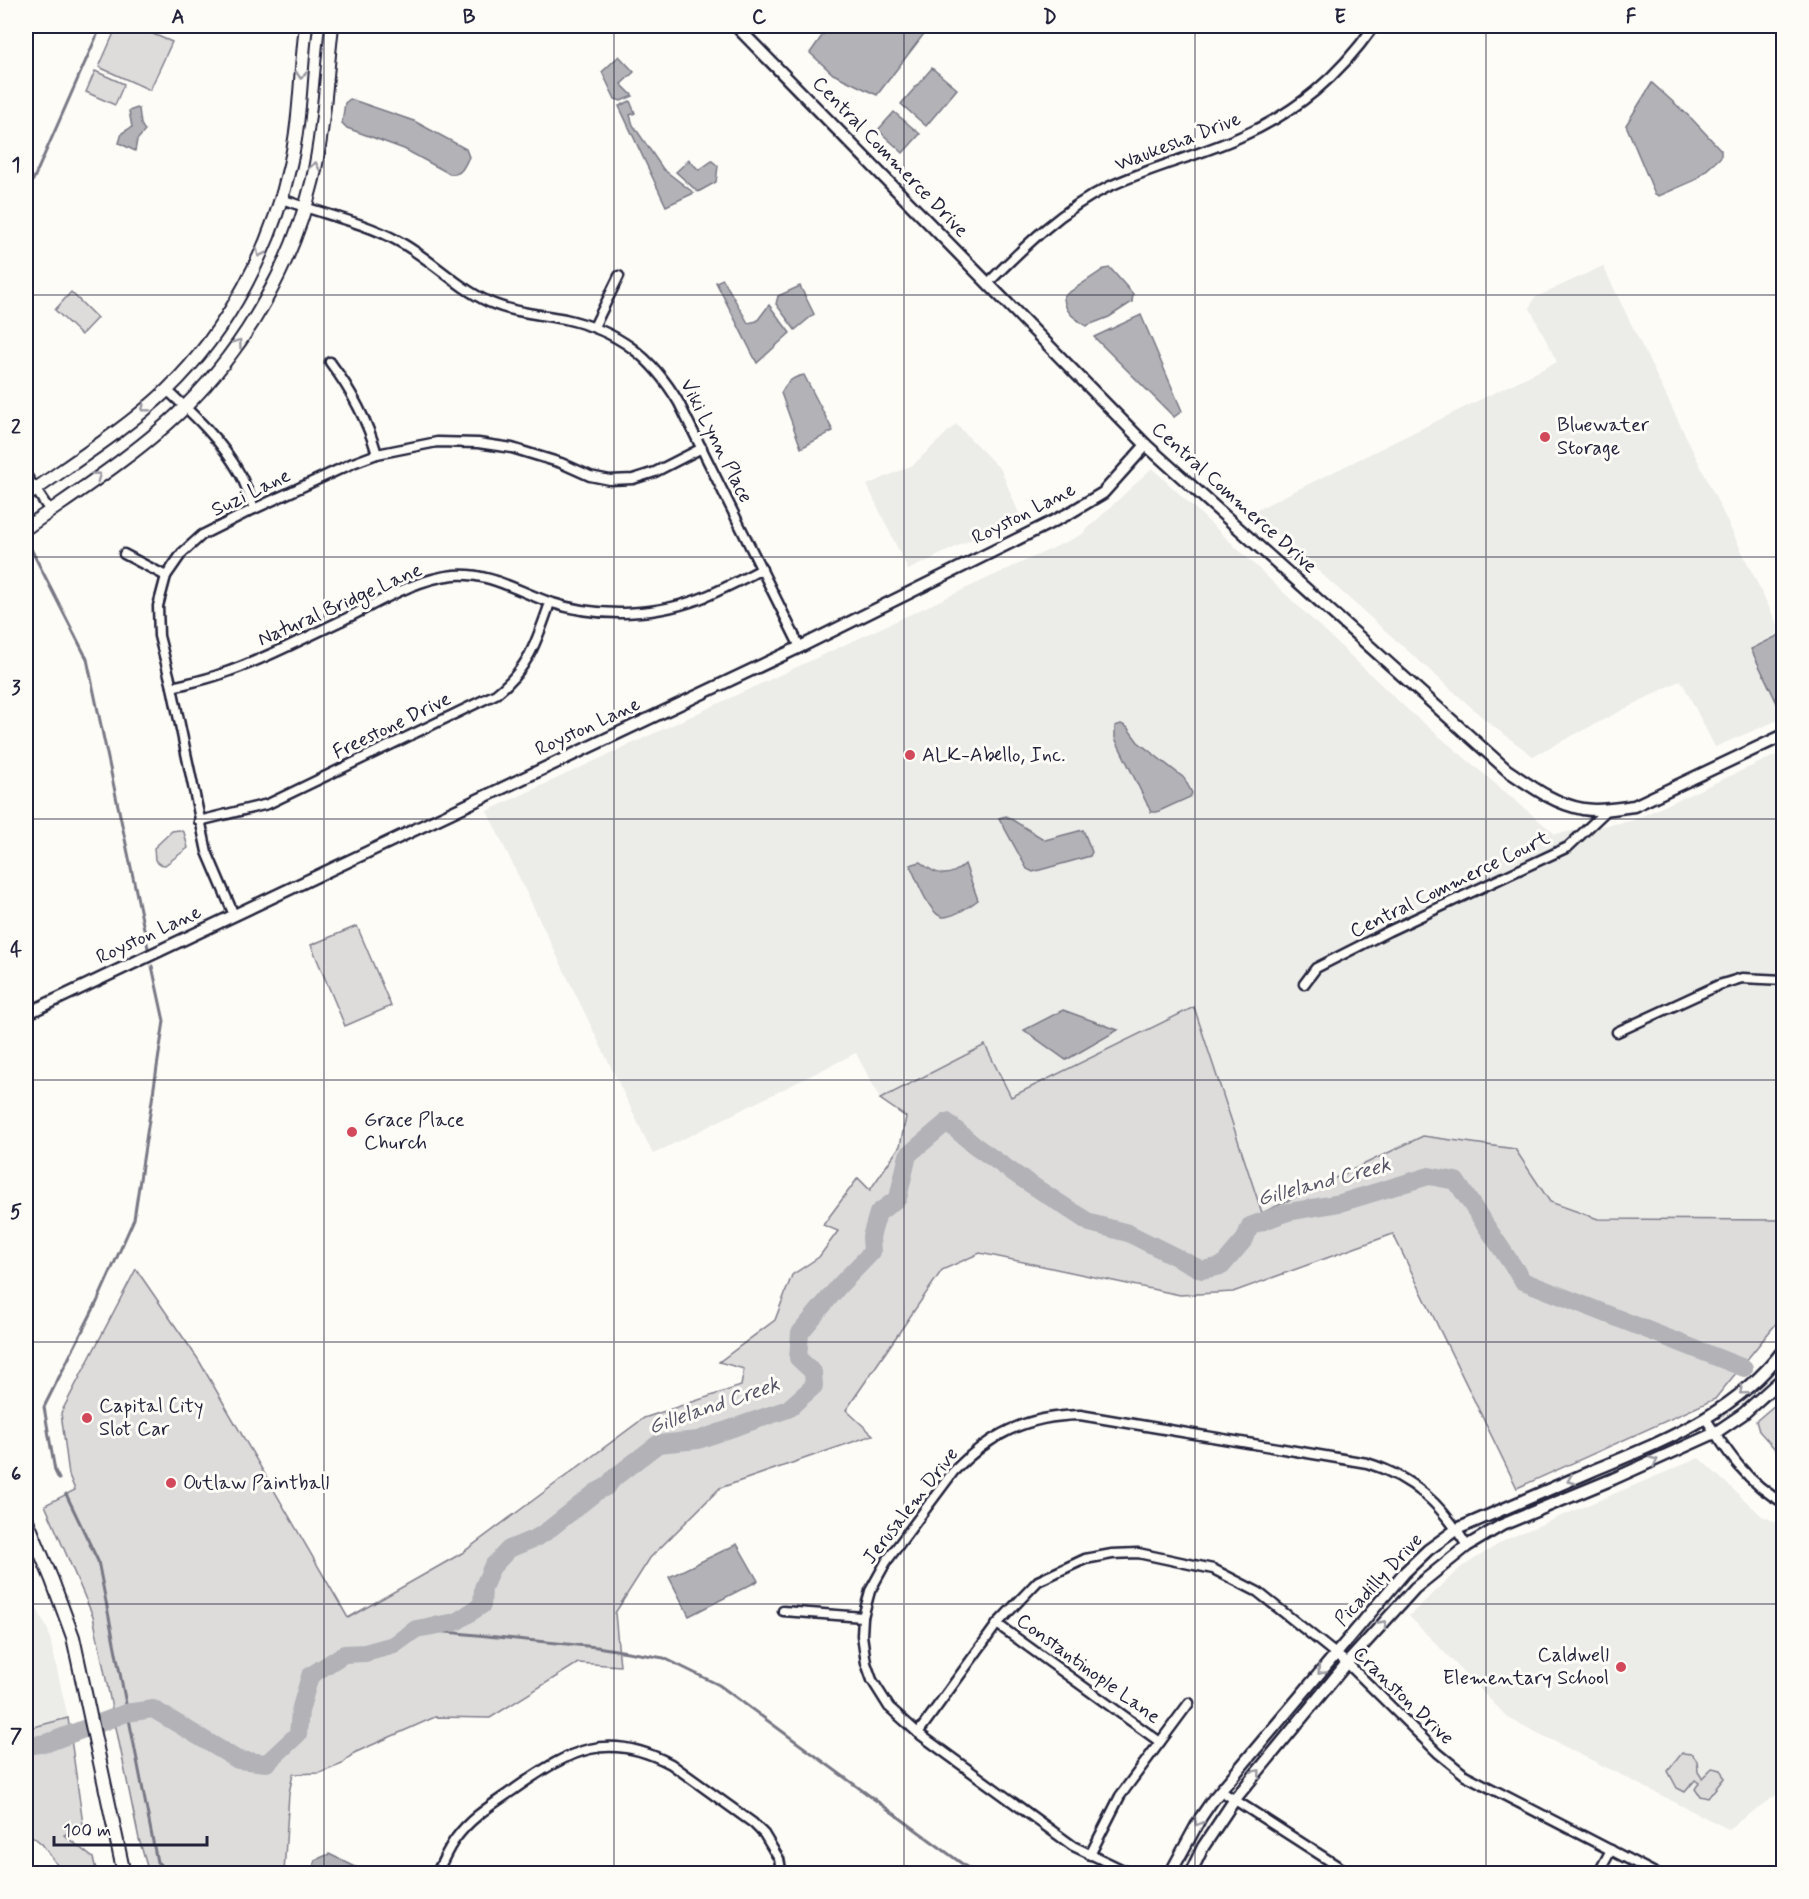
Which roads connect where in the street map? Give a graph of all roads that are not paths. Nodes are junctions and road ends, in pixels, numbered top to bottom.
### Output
1 (306, 26) edge
2 (332, 26) edge
3 (736, 26) edge
4 (1374, 26) edge
5 (282, 199) junction
6 (304, 207) junction
7 (619, 276) dead end
8 (988, 283) junction
9 (594, 327) junction
10 (330, 362) dead end
11 (167, 390) junction
12 (185, 407) junction
13 (1146, 445) junction
14 (702, 448) junction
15 (377, 454) junction
16 (26, 475) edge
17 (30, 492) edge
18 (254, 508) junction
19 (50, 511) junction
20 (26, 528) edge
21 (124, 554) dead end
22 (762, 569) junction
23 (166, 576) junction
24 (550, 603) junction
25 (800, 647) junction
26 (172, 687) junction
27 (1784, 735) edge
28 (1607, 810) junction
29 (199, 821) junction
30 (234, 915) junction
31 (1784, 980) edge
32 (1304, 984) dead end
33 (26, 1014) edge
34 (1617, 1032) dead end
35 (1784, 1349) edge
36 (1784, 1377) edge
37 (1706, 1419) junction
38 (1715, 1433) junction
39 (1784, 1503) edge
40 (26, 1518) edge
41 (1457, 1529) junction
42 (1467, 1546) junction
43 (783, 1611) dead end
44 (862, 1617) junction
45 (997, 1624) junction
46 (1335, 1653) junction
47 (1347, 1663) junction
48 (1189, 1703) dead end
49 (918, 1733) junction
50 (1160, 1742) junction
51 (1221, 1791) junction
52 (1235, 1799) junction
53 (1611, 1850) junction
54 (1090, 1855) junction
55 (124, 1874) edge
56 (436, 1874) edge
57 (782, 1874) edge
58 (1132, 1874) edge
59 (1170, 1874) edge
60 (1190, 1874) edge
61 (1350, 1874) edge
62 (1598, 1874) edge
63 (1657, 1874) edge

1 -> 5 main road
6 -> 2 main road
3 - 8 street, Central Commerce Drive
4 - 8 street, Waukesha Drive
5 - 6 street, Viki Lynn Place
5 -> 11 main road
6 - 9 street, Viki Lynn Place
12 -> 6 main road
7 - 9 street
8 - 13 street, Central Commerce Drive
9 - 14 street, Viki Lynn Place
10 - 15 street
11 - 12 street
11 -> 17 main road
12 - 18 street
19 -> 12 main road
13 - 25 street, Royston Lane
13 - 28 street, Central Commerce Drive
14 - 15 street, Suzi Lane
14 - 22 street, Viki Lynn Place
15 - 18 street, Suzi Lane
16 - 17 street
17 - 19 street
18 - 23 street, Suzi Lane
19 - 20 main road
21 - 23 street
22 - 24 street, Natural Bridge Lane
22 - 25 street, Viki Lynn Place
23 - 26 street, Suzi Lane
24 - 26 street, Natural Bridge Lane
24 - 29 street, Freestone Drive
25 - 30 street, Royston Lane
26 - 29 street, Suzi Lane
27 - 28 street, Central Commerce Drive
28 - 32 street, Central Commerce Court
29 - 30 street, Suzi Lane
30 - 33 street, Royston Lane
31 - 34 street
35 -> 37 street, Picadilly Drive
36 - 38 street, Picadilly Drive
37 - 38 street
37 -> 41 street, Picadilly Drive
38 - 39 street
42 -> 38 street, Picadilly Drive
40 - 55 main road
41 - 42 street, Jerusalem Drive
41 - 44 street, Jerusalem Drive
41 - 46 street, Picadilly Drive
47 -> 42 street, Picadilly Drive
43 - 44 street
44 - 49 street, Jerusalem Drive
45 - 46 street, Cranston Drive
45 - 49 street, Cranston Drive
45 - 50 street, Constantinople Lane
46 - 47 street, Cranston Drive
46 -> 51 street, Picadilly Drive
52 -> 47 street, Picadilly Drive
47 - 53 street, Cranston Drive
48 - 50 street
49 - 54 street, Jerusalem Drive
50 - 54 street
51 - 52 street
51 -> 59 street, Picadilly Drive
52 - 60 street, Picadilly Drive
52 - 61 street
53 - 62 street
53 - 63 street, Cranston Drive
54 - 58 street, Jerusalem Drive
56 - 57 street

